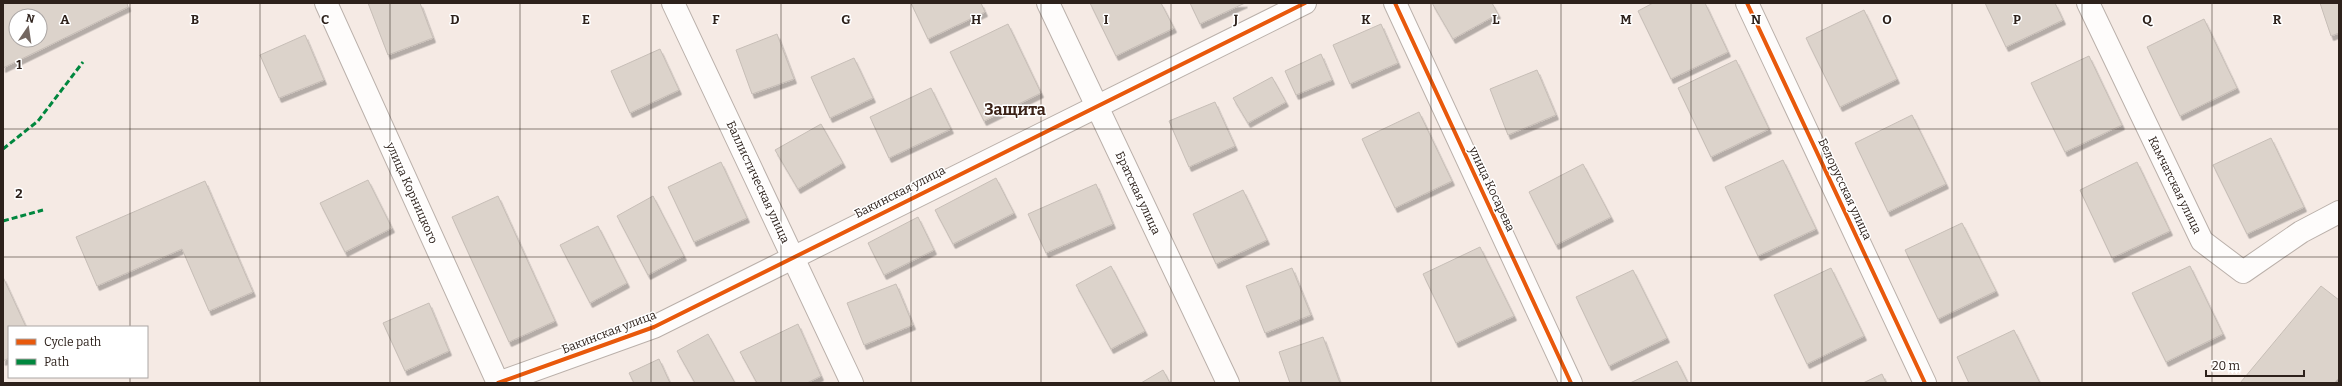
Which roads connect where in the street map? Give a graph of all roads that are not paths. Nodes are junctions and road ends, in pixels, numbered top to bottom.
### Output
1 (326, 3) edge
2 (673, 3) edge
3 (1048, 3) edge
4 (1305, 3) edge
5 (1395, 3) edge
6 (1747, 3) edge
7 (2088, 3) edge
8 (1096, 106) junction
9 (2339, 212) edge
10 (794, 256) junction
11 (498, 383) edge
12 (852, 383) edge
13 (1228, 383) edge
14 (1571, 383) edge
15 (1925, 383) edge

1 - 11 street, улица Корницкого
2 - 10 street, Баллистическая улица
3 - 8 street, Братская улица
4 - 8 street, Бакинская улица
5 - 14 street, улица Косарева
6 - 15 street, Белорусская улица
7 - 9 street, Камчатская улица
8 - 10 street, Бакинская улица
8 - 13 street, Братская улица
10 - 11 street, Бакинская улица
10 - 12 street, Баллистическая улица

